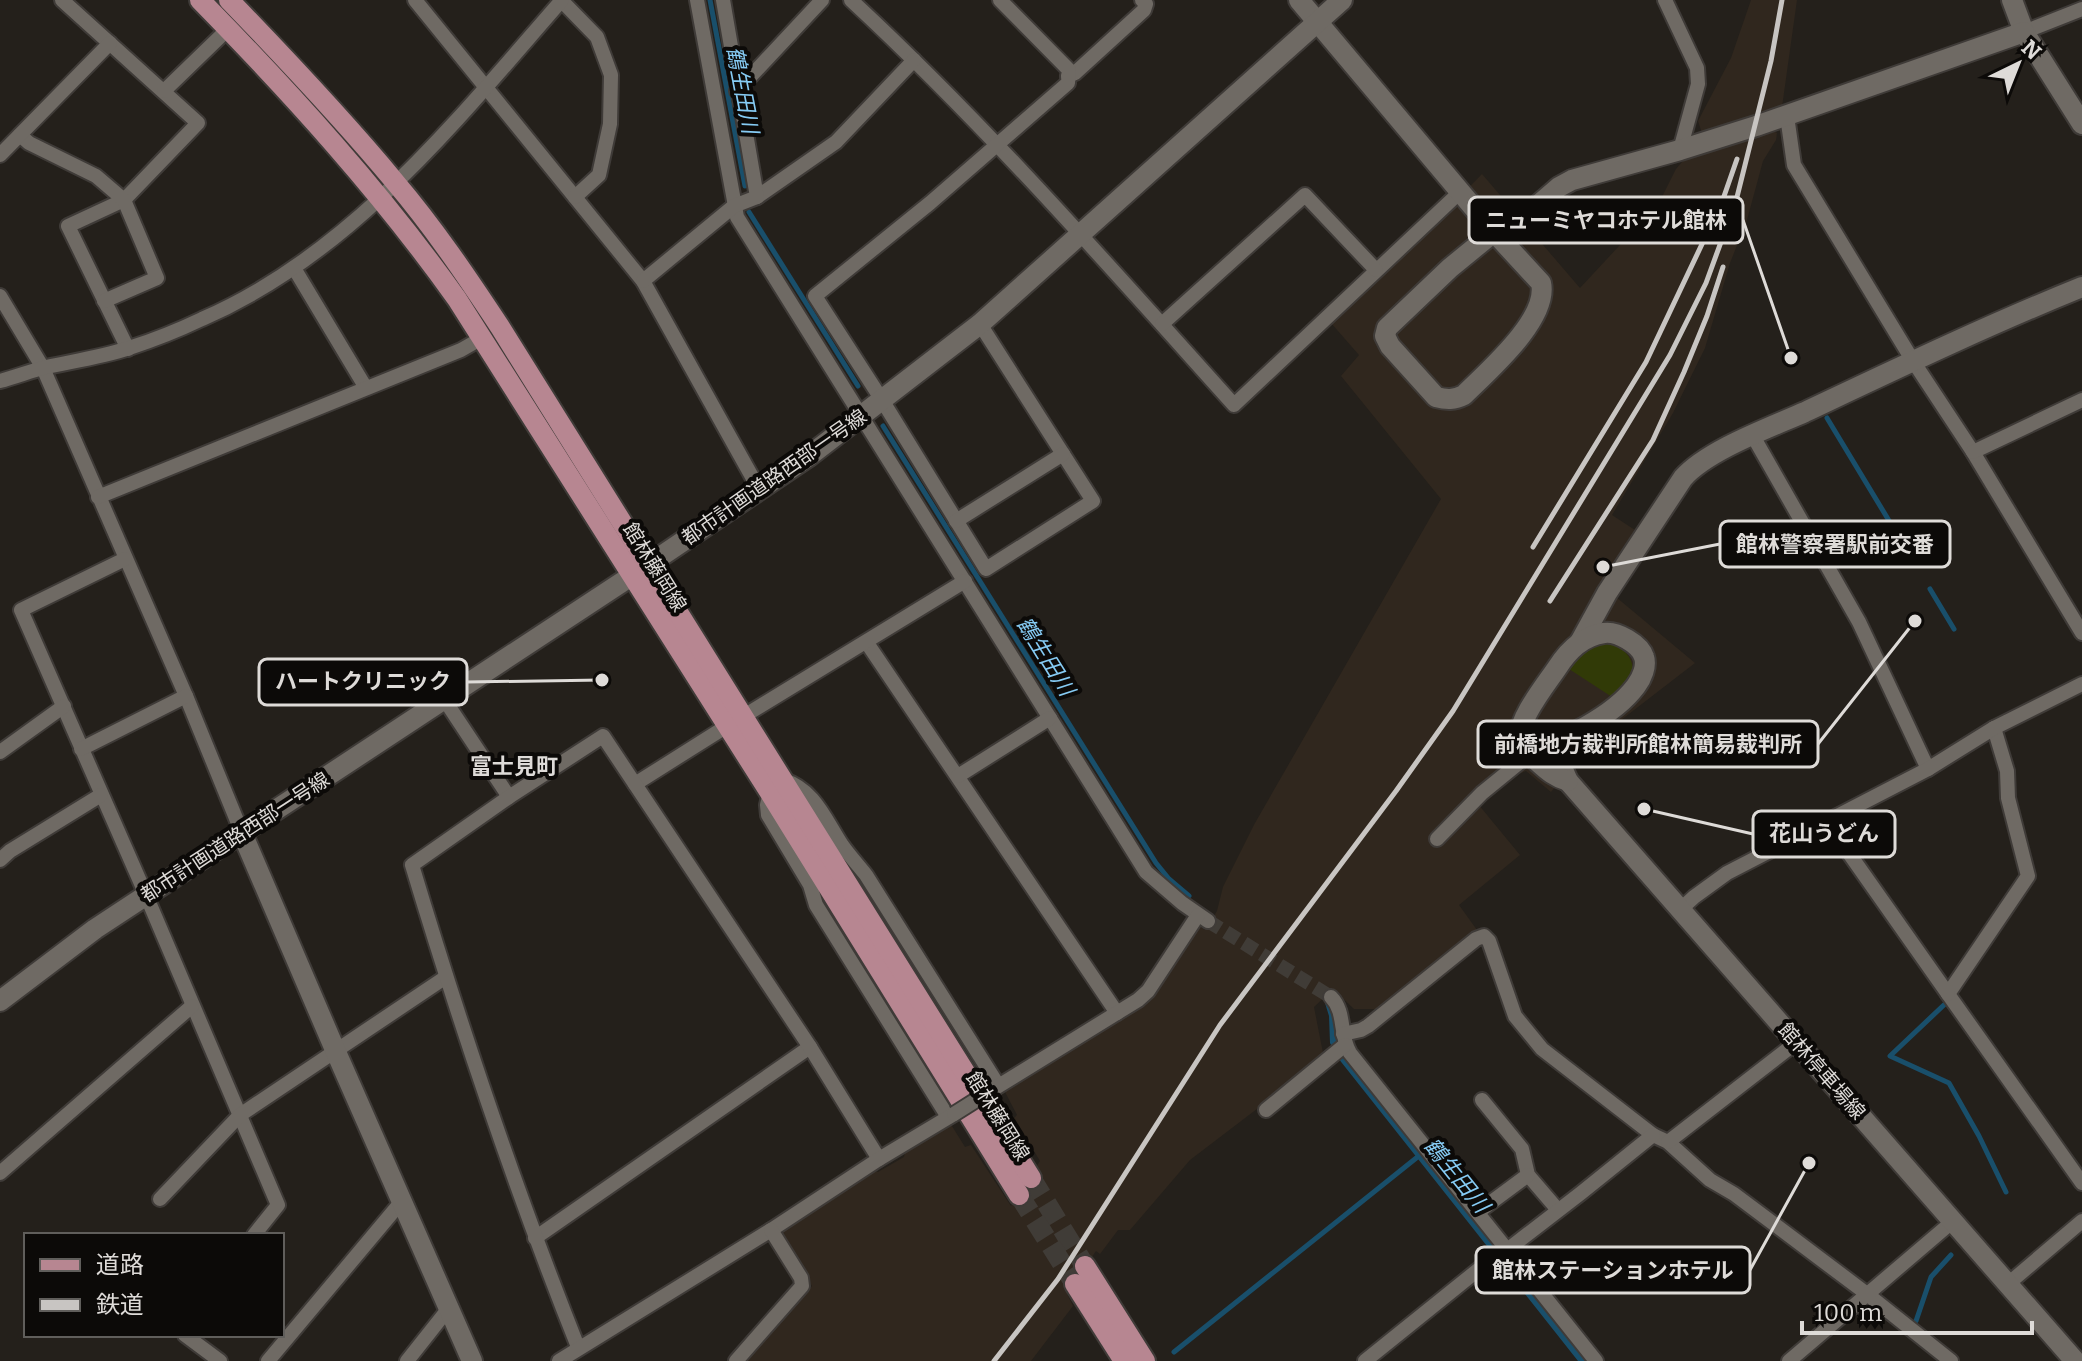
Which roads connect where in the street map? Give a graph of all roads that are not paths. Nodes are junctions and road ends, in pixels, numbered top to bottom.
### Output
1 (62, 0) edge
2 (200, 0) edge
3 (229, 0) edge
4 (415, 0) edge
5 (562, 0) edge
6 (697, 0) edge
7 (723, 0) edge
8 (822, 0) edge
9 (851, 0) edge
10 (1000, 0) edge
11 (1142, 0) edge
12 (1299, 0) edge
13 (1342, 0) edge
14 (1665, 0) edge
15 (2012, 0) edge
16 (2082, 9) edge
17 (1318, 22) junction
18 (228, 29) junction
19 (2024, 32) junction
20 (110, 43) junction
21 (914, 60) junction
22 (1068, 76) junction
23 (486, 87) junction
24 (164, 91) junction
25 (737, 91) junction
26 (1787, 116) junction
27 (2082, 124) edge
28 (20, 135) junction
29 (996, 146) junction
30 (1680, 150) junction
31 (0, 155) edge
32 (396, 183) junction
33 (1460, 192) junction
34 (575, 197) junction
35 (757, 197) junction
36 (381, 198) junction
37 (124, 200) junction
38 (734, 206) junction
39 (1080, 234) junction
40 (1497, 235) junction
41 (294, 268) junction
42 (1376, 270) junction
43 (643, 281) junction
44 (2082, 287) edge
45 (0, 296) edge
46 (104, 301) junction
47 (980, 324) junction
48 (1162, 324) junction
49 (482, 338) junction
50 (128, 349) junction
51 (1913, 361) junction
52 (43, 368) junction
53 (0, 381) edge
54 (366, 388) junction
55 (882, 400) junction
56 (2082, 400) edge
57 (861, 417) junction
58 (1753, 436) junction
59 (1973, 452) junction
60 (1063, 454) junction
61 (760, 491) junction
62 (98, 497) junction
63 (956, 521) junction
64 (125, 559) junction
65 (640, 570) junction
66 (965, 581) junction
67 (1617, 581) junction
68 (1614, 633) junction
69 (2082, 633) edge
70 (1580, 642) junction
71 (867, 643) junction
72 (2082, 684) edge
73 (186, 696) junction
74 (444, 699) junction
75 (64, 706) junction
76 (1050, 718) junction
77 (736, 721) junction
78 (1994, 728) junction
79 (1576, 732) junction
80 (81, 749) junction
81 (0, 752) edge
82 (1528, 753) junction
83 (1928, 769) junction
84 (958, 776) junction
85 (1568, 781) junction
86 (635, 784) junction
87 (776, 786) junction
88 (101, 795) junction
89 (509, 797) junction
90 (1827, 822) junction
91 (242, 833) junction
92 (1437, 839) dead end
93 (0, 860) edge
94 (146, 895) junction
95 (1681, 909) junction
96 (446, 977) junction
97 (1948, 994) junction
98 (1331, 997) tunnel mouth
99 (0, 1001) edge
100 (192, 1006) junction
101 (1117, 1013) junction
102 (1797, 1042) junction
103 (1341, 1045) junction
104 (810, 1047) junction
105 (336, 1052) junction
106 (995, 1088) junction
107 (1482, 1100) dead end
108 (1266, 1110) dead end
109 (240, 1115) junction
110 (951, 1116) junction
111 (1653, 1135) junction
112 (1668, 1142) junction
113 (879, 1159) junction
114 (0, 1173) edge
115 (1528, 1175) junction
116 (2082, 1183) edge
117 (1025, 1187) tunnel mouth
118 (160, 1199) dead end
119 (402, 1201) junction
120 (1558, 1210) junction
121 (1478, 1212) junction
122 (2082, 1221) edge
123 (1952, 1222) junction
124 (771, 1230) junction
125 (256, 1233) edge
126 (535, 1238) junction
127 (1502, 1252) junction
128 (2008, 1284) junction
129 (1867, 1294) junction
130 (449, 1308) junction
131 (188, 1337) edge
132 (578, 1347) junction
133 (220, 1361) edge
134 (268, 1361) edge
135 (407, 1361) edge
136 (472, 1361) edge
137 (559, 1361) edge
138 (736, 1361) edge
139 (1124, 1361) edge
140 (1145, 1361) edge
141 (1365, 1361) edge
142 (1596, 1361) edge
143 (1789, 1361) edge
144 (1951, 1361) edge
145 (2075, 1361) edge

1 - 20 street
2 - 18 main road, 館林藤岡線
3 - 32 main road, 館林藤岡線
4 - 23 street
5 - 23 street
5 - 34 street
6 - 38 street
7 - 25 street
8 - 25 street
9 - 21 street
10 - 22 street
11 - 22 street
12 - 17 street
13 - 17 street, 都市計画道路西部一号線
14 - 30 street
15 - 19 street
16 - 19 street
17 - 33 street
17 - 39 street, 都市計画道路西部一号線
18 - 24 street
18 - 36 main road, 館林藤岡線
19 - 26 street
19 - 27 street
20 - 24 street
20 - 28 street
21 - 29 street
21 - 35 street
22 - 29 street
23 - 32 street
23 - 34 street
24 - 37 street
25 - 35 street
26 - 30 street
26 - 51 street
28 - 31 street
28 - 37 street
29 - 39 street
29 - 55 street
30 - 40 street
32 - 36 street
32 - 65 main road, 館林藤岡線
33 - 40 street
33 - 42 street
34 - 43 street
35 - 38 street
36 - 41 street
36 - 49 main road, 館林藤岡線
37 - 46 street
37 - 46 street
38 - 43 street
38 - 57 street
39 - 47 street, 都市計画道路西部一号線
39 - 48 street
40 - 40 street
41 - 50 street
41 - 54 street
42 - 48 street
42 - 48 street
43 - 61 street
44 - 51 street
45 - 52 street
46 - 50 street
47 - 55 street, 都市計画道路西部一号線
47 - 60 street
49 - 54 street
49 - 65 main road, 館林藤岡線
50 - 52 street
51 - 58 street
51 - 59 street
52 - 53 street
52 - 62 street
54 - 62 street
55 - 57 street, 都市計画道路西部一号線
55 - 63 street
56 - 59 street
57 - 61 street, 都市計画道路西部一号線
57 - 66 street
58 - 67 street
58 - 83 street
59 - 69 street
60 - 63 street
60 - 63 street
61 - 65 street, 都市計画道路西部一号線
62 - 64 street
64 - 73 street
64 - 75 street
65 - 74 street, 都市計画道路西部一号線
65 - 77 main road, 館林藤岡線
66 - 71 street
66 - 76 street
67 - 68 street
67 - 70 street
68 - 70 street
68 - 79 street
70 - 82 street
71 - 77 street
71 - 84 street
72 - 78 street
73 - 80 street
73 - 91 street
74 - 89 street
74 - 91 street, 都市計画道路西部一号線
75 - 80 street
75 - 81 street
76 - 84 street
76 - 101 street
77 - 86 street
77 - 87 main road, 館林藤岡線
78 - 83 street
78 - 97 street
79 - 82 street
79 - 85 street
80 - 88 street
82 - 85 street, 館林停車場線
82 - 92 street
83 - 90 street
84 - 101 street
85 - 95 street, 館林停車場線
86 - 89 street
86 - 104 street
87 - 106 street
87 - 110 street
87 - 117 main road, 館林藤岡線
88 - 93 street
88 - 94 street
89 - 96 street
90 - 95 street
90 - 97 street
91 - 94 street, 都市計画道路西部一号線
91 - 105 street
94 - 99 street, 都市計画道路西部一号線
94 - 100 street
95 - 102 street, 館林停車場線
96 - 105 street
96 - 126 street
97 - 116 street
98 - 103 street
100 - 109 street
100 - 114 street
101 - 106 street
102 - 112 street
102 - 123 street, 館林停車場線
103 - 108 street
103 - 111 street
103 - 121 street
104 - 113 street
104 - 126 street
105 - 109 street
105 - 119 street
106 - 110 street, bridge
107 - 115 street
109 - 118 street
109 - 125 street
110 - 113 street
111 - 112 street
111 - 120 street
112 - 129 street
113 - 124 street
115 - 120 street
115 - 121 street
119 - 130 street
119 - 134 street
120 - 127 street
121 - 127 street
122 - 128 street
123 - 128 street, 館林停車場線
123 - 129 street
124 - 132 street
124 - 138 street
126 - 132 street
127 - 141 street
127 - 142 street
128 - 145 street, 館林停車場線
129 - 143 street
129 - 144 street
130 - 135 street
130 - 136 street
131 - 133 street
132 - 137 street
139 - 140 main road

